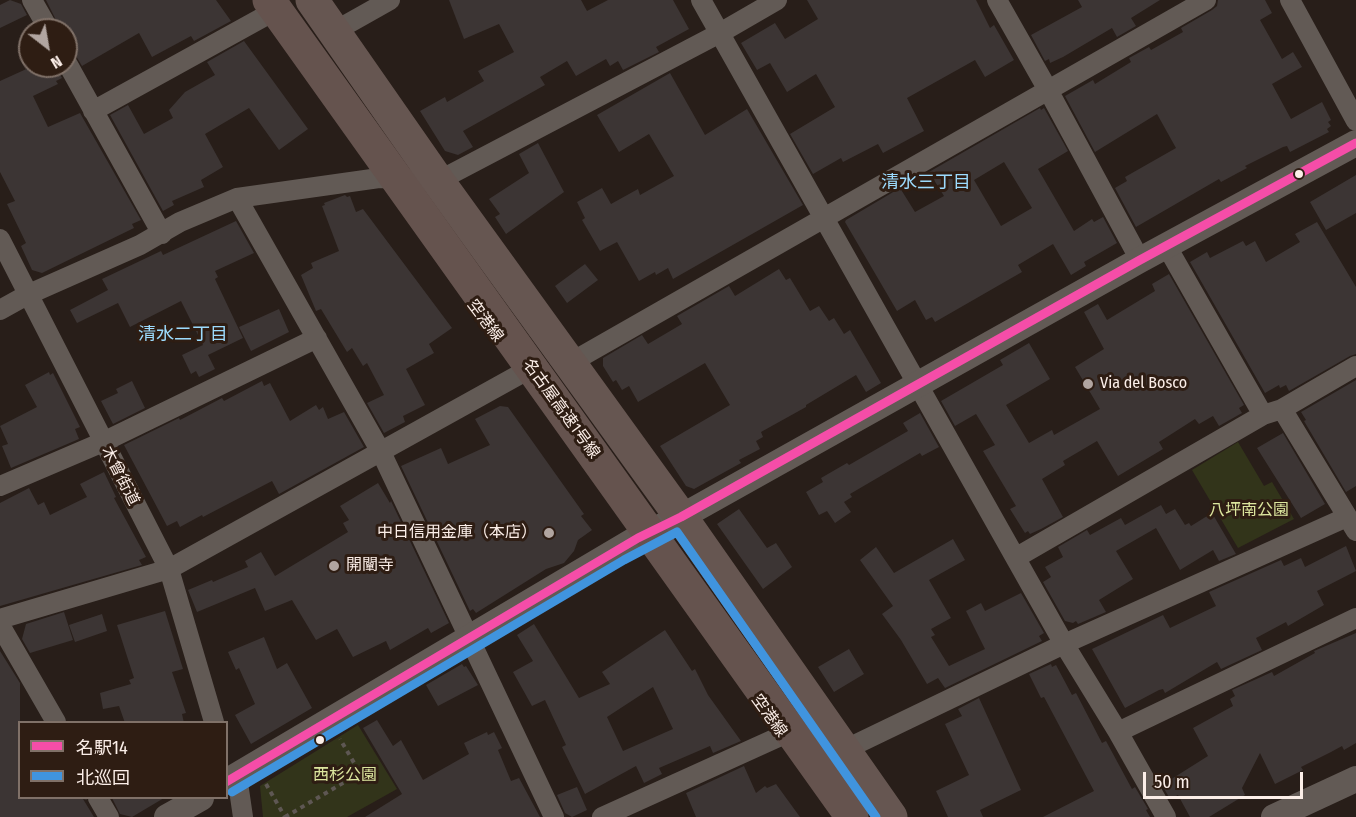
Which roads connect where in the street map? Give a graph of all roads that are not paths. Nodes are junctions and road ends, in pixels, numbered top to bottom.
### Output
1 (32, 0) edge
2 (312, 0) edge
3 (390, 0) edge
4 (701, 0) edge
5 (777, 0) edge
6 (997, 0) edge
7 (1206, 0) edge
8 (1290, 0) edge
9 (271, 4) edge
10 (42, 18) edge
11 (336, 31) junction
12 (720, 33) junction
13 (75, 78) edge
14 (1048, 90) junction
15 (93, 111) junction
16 (1356, 121) edge
17 (1356, 143) edge
18 (378, 178) junction
19 (438, 181) junction
20 (237, 198) junction
21 (824, 217) junction
22 (162, 234) junction
23 (0, 239) edge
24 (1166, 245) junction
25 (1140, 260) junction
26 (27, 295) junction
27 (0, 310) edge
28 (316, 338) junction
29 (570, 363) junction
30 (1356, 366) edge
31 (524, 372) junction
32 (917, 384) junction
33 (1282, 409) junction
34 (1263, 415) junction
35 (103, 442) junction
36 (381, 452) junction
37 (0, 486) edge
38 (681, 517) junction
39 (1352, 524) edge
40 (638, 538) junction
41 (1017, 558) junction
42 (169, 569) junction
43 (1356, 618) edge
44 (0, 619) edge
45 (0, 625) edge
46 (470, 638) junction
47 (1064, 644) junction
48 (55, 721) edge
49 (213, 721) edge
50 (1118, 732) junction
51 (783, 735) junction
52 (844, 750) junction
53 (235, 774) edge
54 (1356, 779) edge
55 (99, 799) edge
56 (199, 799) edge
57 (841, 816) edge
58 (110, 817) edge
59 (167, 817) edge
60 (243, 817) edge
61 (554, 817) edge
62 (602, 817) edge
63 (876, 817) edge
64 (891, 817) edge
65 (1166, 817) edge
66 (1274, 817) edge

1 - 10 street
2 - 11 highway
3 - 11 street
4 - 12 street
5 - 12 street
6 - 14 street
7 - 14 street
8 - 16 street
9 - 15 street
9 - 18 highway, 空港線
9 - 57 highway, 名古屋高速1号線
9 - 63 highway, 名古屋高速1号線
11 - 19 highway
12 - 19 street
12 - 21 street
13 - 15 street
14 - 21 street
14 - 25 street
15 - 22 street
17 - 24 street
18 - 19 street
18 - 20 street
18 - 31 highway, 空港線
19 - 29 highway
20 - 22 street
20 - 28 street
21 - 29 street
21 - 32 street
22 - 26 street
23 - 26 street, 木曾街道
24 - 25 street
24 - 34 street
25 - 32 street
26 - 27 street
26 - 35 street, 木曾街道
28 - 35 street
28 - 36 street
29 - 38 highway
30 - 33 street
31 - 36 street
31 - 40 highway, 空港線
32 - 38 street
32 - 41 street
33 - 34 street
33 - 39 street
34 - 41 street
35 - 37 street
35 - 42 street, 木曾街道
36 - 42 street
36 - 46 street
38 - 40 street
38 - 52 highway
39 - 47 street
40 - 46 street
40 - 51 highway, 空港線
41 - 47 street
42 - 44 street
42 - 49 street, 木曾街道
43 - 50 street
45 - 48 street
46 - 53 street
46 - 61 street
47 - 50 street
47 - 52 street
50 - 65 street
51 - 57 highway, 空港線
51 - 62 street
52 - 64 highway
53 - 60 street
54 - 66 street
55 - 58 street
56 - 59 street

